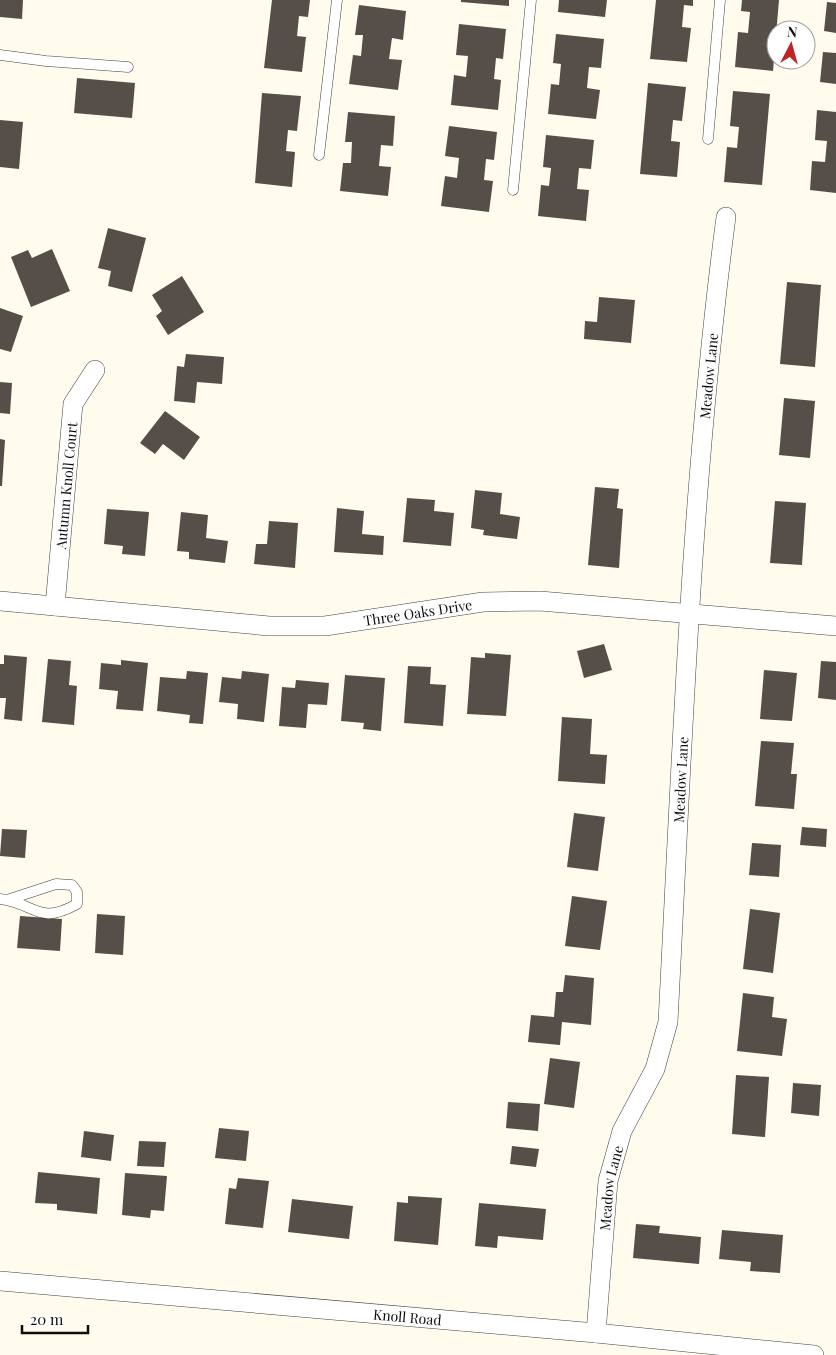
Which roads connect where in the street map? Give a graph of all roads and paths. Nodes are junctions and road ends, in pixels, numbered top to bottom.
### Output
1 (337, 0) edge
2 (531, 0) edge
3 (720, 0) edge
4 (0, 55) edge
5 (128, 67) dead end
6 (708, 139) dead end
7 (319, 155) dead end
8 (513, 190) dead end
9 (726, 217) dead end
10 (95, 370) dead end
11 (0, 601) edge
12 (55, 606) junction
13 (690, 614) junction
14 (836, 626) edge
15 (3, 900) edge
16 (0, 1281) edge
17 (596, 1332) junction
18 (814, 1355) edge

1 - 7 lane
2 - 8 lane
3 - 6 lane
4 - 5 lane
9 - 13 street, Meadow Lane
10 - 12 street, Autumn Knoll Court
11 - 12 street, Three Oaks Drive
12 - 13 street, Three Oaks Drive
13 - 14 street, Three Oaks Drive
13 - 17 street, Meadow Lane
15 - 15 lane
16 - 17 street, Knoll Road
17 - 18 street, Knoll Road

